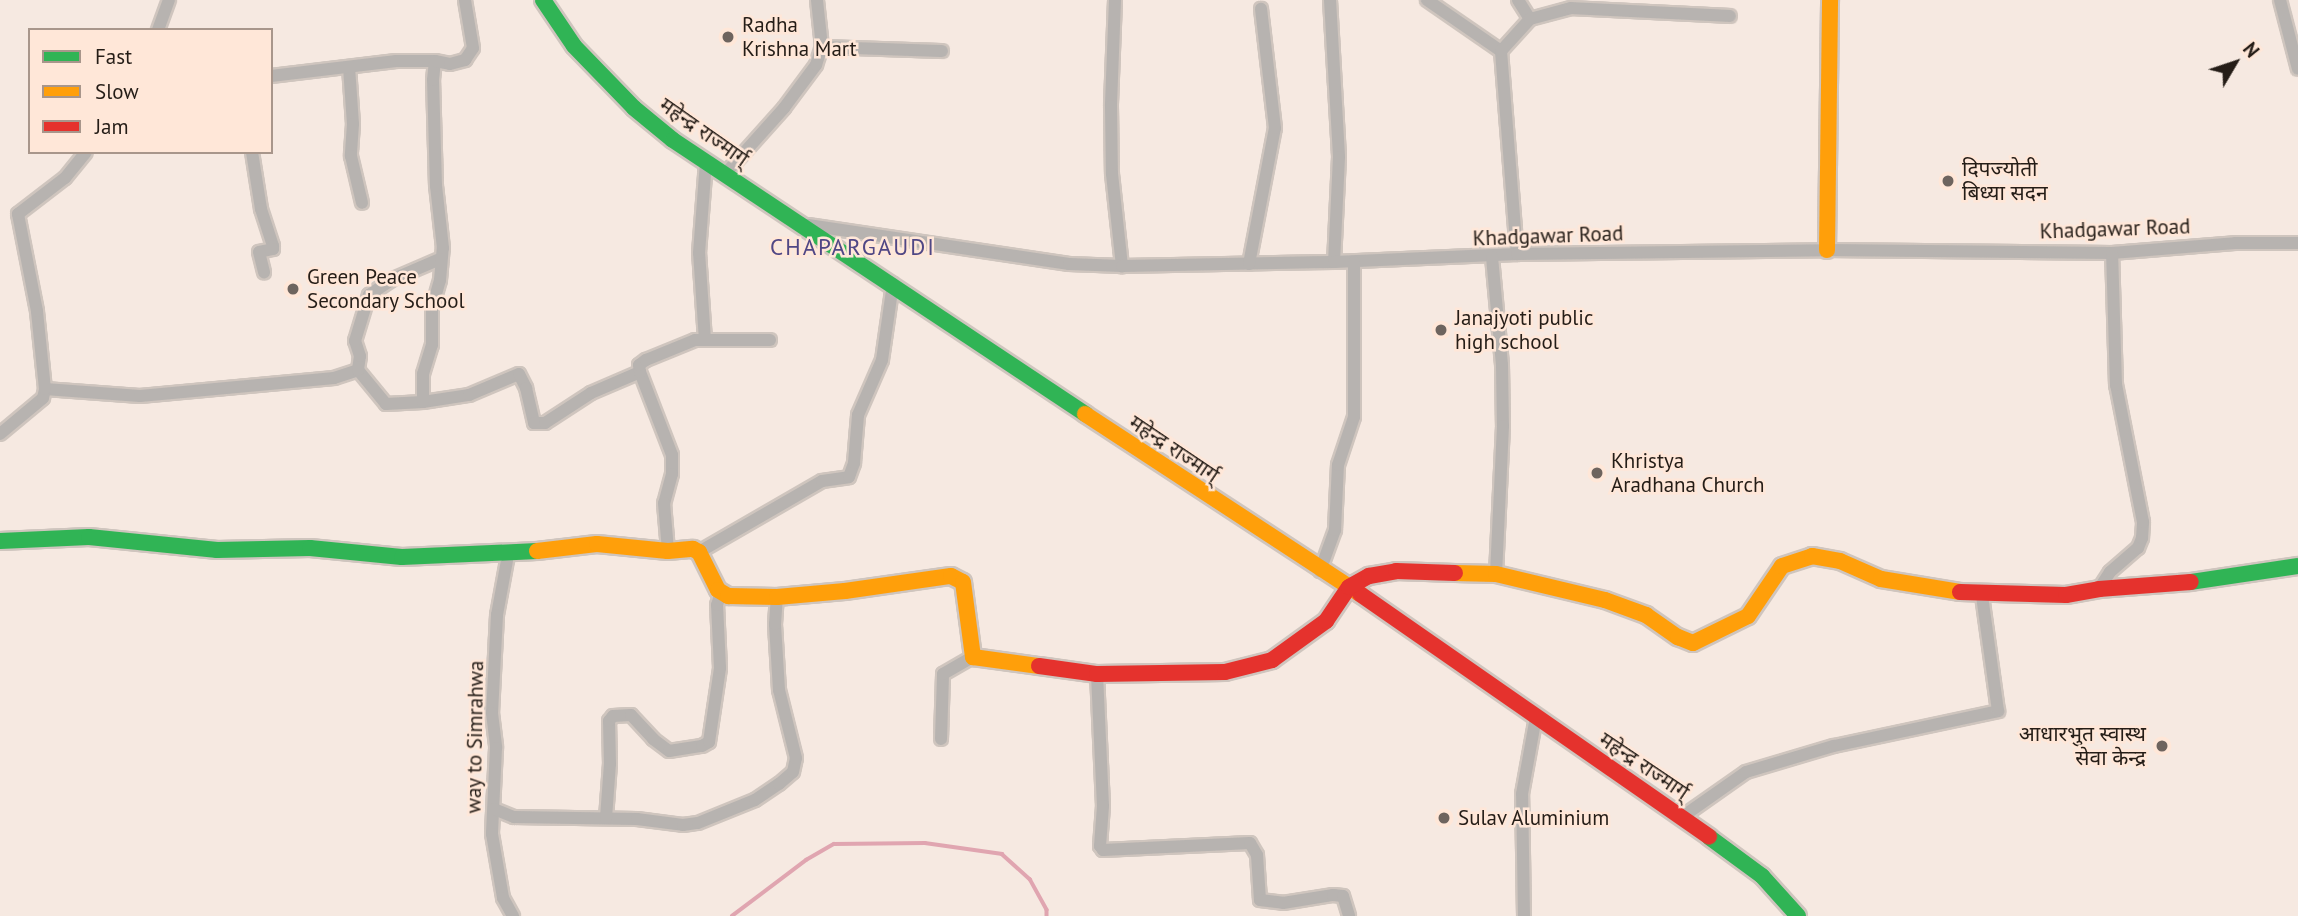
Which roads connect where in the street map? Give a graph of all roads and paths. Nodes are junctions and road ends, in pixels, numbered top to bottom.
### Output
1 (169, 0) edge
2 (465, 0) edge
3 (543, 0) edge
4 (817, 0) edge
5 (1115, 0) edge
6 (1330, 0) edge
7 (1426, 0) edge
8 (1518, 0) edge
9 (1830, 0) edge
10 (2280, 0) edge
11 (1261, 9) dead end
12 (1730, 16) dead end
13 (1530, 19) junction
14 (159, 28) edge
15 (822, 47) junction
16 (942, 51) dead end
17 (1502, 51) junction
18 (435, 61) junction
19 (349, 66) junction
20 (2298, 69) edge
21 (273, 76) edge
22 (84, 154) edge
23 (252, 154) edge
24 (706, 161) junction
25 (725, 174) junction
26 (362, 203) dead end
27 (802, 224) junction
28 (2298, 243) edge
29 (1827, 250) junction
30 (2112, 253) junction
31 (1517, 254) junction
32 (1492, 257) junction
33 (440, 259) junction
34 (1334, 262) junction
35 (1354, 262) junction
36 (1249, 264) junction
37 (1122, 266) junction
38 (264, 272) dead end
39 (893, 284) junction
40 (705, 340) junction
41 (770, 340) dead end
42 (358, 370) junction
43 (640, 372) junction
44 (45, 389) junction
45 (423, 402) junction
46 (0, 434) edge
47 (0, 541) edge
48 (668, 551) junction
49 (699, 552) junction
50 (508, 555) junction
51 (2298, 566) edge
52 (1320, 571) junction
53 (1496, 574) junction
54 (1349, 587) junction
55 (2099, 589) junction
56 (721, 593) junction
57 (1982, 594) junction
58 (776, 597) junction
59 (973, 657) junction
60 (1097, 674) junction
61 (1536, 717) junction
62 (941, 739) dead end
63 (494, 809) junction
64 (1682, 817) junction
65 (606, 818) junction
66 (513, 916) edge
67 (1349, 916) edge
68 (1524, 916) edge
69 (1798, 916) edge

1 - 14 street
2 - 18 street
3 - 24 main road, महेन्द्र राज्मार्ग्
4 - 15 street
5 - 37 street
6 - 34 street
7 - 17 street
8 - 13 street
9 - 29 main road
10 - 20 street
11 - 36 street
12 - 13 street
13 - 17 street
15 - 16 street
15 - 25 street
17 - 31 street
18 - 19 street
18 - 33 street
19 - 21 street
19 - 26 street
22 - 44 street
23 - 38 street
24 - 25 main road, महेन्द्र राज्मार्ग्
24 - 40 street
25 - 27 main road, महेन्द्र राज्मार्ग्
27 - 37 street, Khadgawar Road
27 - 39 main road, महेन्द्र राज्मार्ग्
28 - 30 street, Khadgawar Road
29 - 30 street, Khadgawar Road
29 - 31 street, Khadgawar Road
30 - 55 street
31 - 32 street, Khadgawar Road
32 - 35 street, Khadgawar Road
32 - 53 street
33 - 42 street
33 - 45 street
34 - 35 street, Khadgawar Road
34 - 36 street, Khadgawar Road
35 - 52 street
36 - 37 street, Khadgawar Road
39 - 49 street
39 - 52 main road, महेन्द्र राज्मार्ग्
40 - 41 street
40 - 43 street
42 - 44 street
42 - 45 street
43 - 45 street
43 - 48 street
44 - 46 street
47 - 50 main road
48 - 49 main road
48 - 50 main road
49 - 56 main road
50 - 63 street, way to Simrahwa
51 - 55 main road
52 - 54 main road, महेन्द्र राज्मार्ग्
53 - 54 main road
53 - 57 main road
54 - 60 main road
54 - 61 main road, महेन्द्र राज्मार्ग्
55 - 57 main road
56 - 58 main road
56 - 65 street
57 - 64 street
58 - 59 main road
58 - 65 street
59 - 60 main road
59 - 62 street
60 - 67 street
61 - 64 main road, महेन्द्र राज्मार्ग्
61 - 68 street
63 - 65 street
63 - 66 street, way to Simrahwa
64 - 69 main road, महेन्द्र राज्मार्ग्

